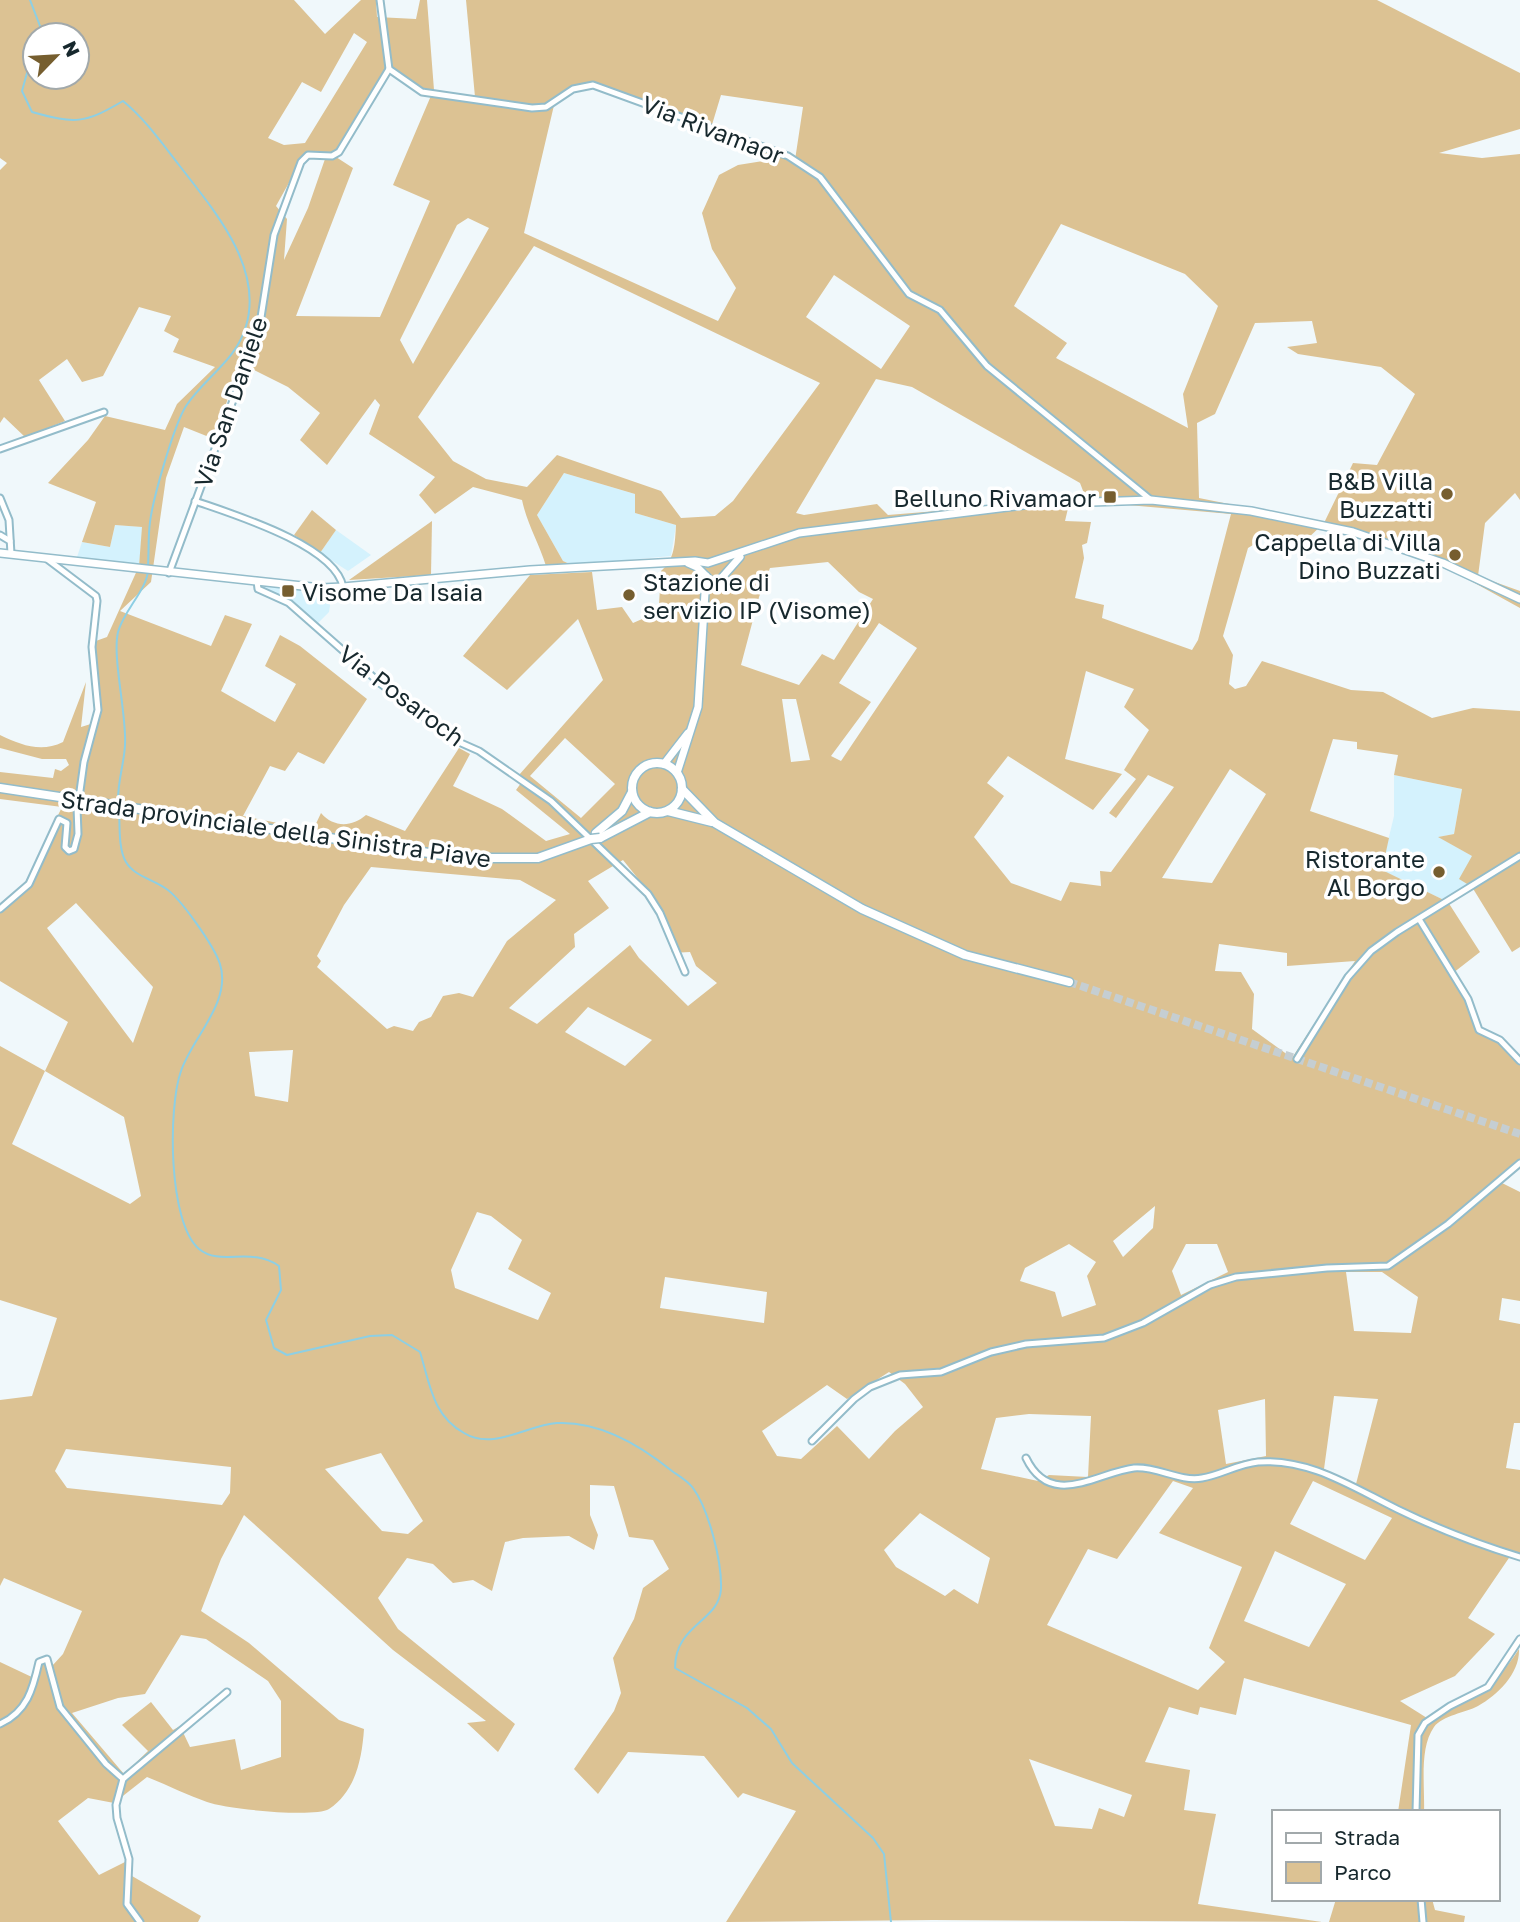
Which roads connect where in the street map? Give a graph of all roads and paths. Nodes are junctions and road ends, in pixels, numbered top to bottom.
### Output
1 (380, 0) edge
2 (388, 69) junction
3 (104, 412) dead end
4 (0, 449) edge
5 (0, 498) edge
6 (1151, 500) junction
7 (195, 501) junction
8 (0, 536) edge
9 (10, 541) junction
10 (0, 553) edge
11 (11, 554) junction
12 (744, 554) junction
13 (46, 558) junction
14 (684, 561) junction
15 (719, 561) junction
16 (708, 563) junction
17 (726, 571) junction
18 (169, 573) junction
19 (705, 575) junction
20 (257, 581) junction
21 (718, 582) junction
22 (343, 587) junction
23 (1520, 598) edge
24 (705, 605) junction
25 (693, 727) junction
26 (664, 764) junction
27 (677, 773) junction
28 (0, 788) edge
29 (682, 789) junction
30 (79, 791) dead end
31 (632, 792) junction
32 (77, 807) dead end
33 (668, 811) junction
34 (650, 812) junction
35 (715, 823) junction
36 (592, 837) junction
37 (1520, 856) edge
38 (0, 909) edge
39 (1419, 919) junction
40 (685, 972) dead end
41 (1069, 982) tunnel mouth
42 (1297, 1059) dead end
43 (1520, 1061) edge
44 (1520, 1163) edge
45 (812, 1441) dead end
46 (1026, 1458) dead end
47 (1520, 1557) edge
48 (1520, 1639) edge
49 (227, 1692) dead end
50 (0, 1724) edge
51 (123, 1779) junction
52 (1416, 1810) edge
53 (1421, 1901) edge
54 (140, 1922) edge
55 (1423, 1922) edge

1 - 2 street
2 - 6 street, Via Rivamaor
2 - 7 street, Via San Daniele
3 - 4 street
5 - 9 street
6 - 12 street
6 - 23 street
7 - 18 street, Via San Daniele
7 - 22 street
8 - 9 street
9 - 11 street
10 - 11 street
11 - 13 street
12 - 15 street
12 - 17 street
13 - 18 street
13 - 30 street
14 - 16 street
14 - 19 street
14 - 22 street
15 - 16 street
15 - 17 street
16 - 19 street
17 - 21 street
18 - 20 street
19 - 21 street
19 - 24 street
20 - 22 street
20 - 36 street, Via Posaroch
21 - 24 street
24 - 25 street
25 - 26 street
25 - 27 street
26 - 27 main road
26 - 31 main road
27 - 29 main road
28 - 36 main road, Strada provinciale della Sinistra Piave
29 - 33 main road
29 - 35 main road
31 - 34 main road
31 - 36 main road
32 - 38 street
33 - 34 main road
33 - 35 main road
34 - 36 main road
35 - 41 main road
36 - 40 street
37 - 39 street
39 - 42 street
39 - 43 street
44 - 45 street
46 - 47 street
48 - 52 street
49 - 51 street
50 - 51 street
51 - 54 street
53 - 55 street

